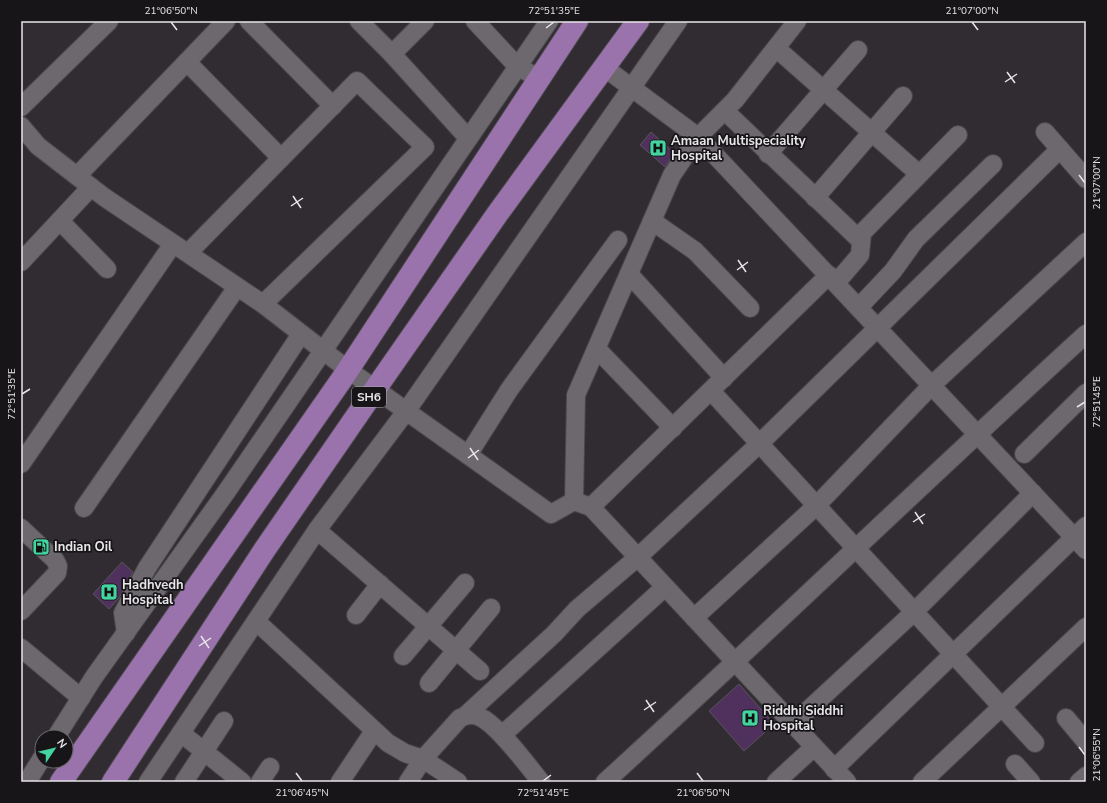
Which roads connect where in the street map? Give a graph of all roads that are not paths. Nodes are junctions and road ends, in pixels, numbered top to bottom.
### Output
1 (109, 21) edge
2 (226, 21) edge
3 (249, 21) edge
4 (359, 21) edge
5 (424, 21) edge
6 (475, 21) edge
7 (549, 21) edge
8 (576, 21) edge
9 (638, 21) edge
10 (678, 21) edge
11 (797, 21) edge
12 (776, 48) junction
13 (858, 50) dead end
14 (392, 54) junction
15 (186, 62) junction
16 (517, 66) junction
17 (605, 68) junction
18 (540, 79) junction
19 (632, 87) junction
20 (825, 90) junction
21 (903, 96) dead end
22 (333, 106) junction
23 (21, 107) edge
24 (725, 111) junction
25 (21, 126) edge
26 (872, 132) junction
27 (1045, 132) dead end
28 (958, 135) dead end
29 (698, 137) junction
30 (468, 138) junction
31 (1060, 149) junction
32 (768, 154) junction
33 (282, 158) junction
34 (992, 164) dead end
35 (919, 174) junction
36 (77, 176) junction
37 (1086, 179) edge
38 (91, 187) junction
39 (815, 198) junction
40 (60, 221) junction
41 (652, 221) junction
42 (618, 240) dead end
43 (860, 240) junction
44 (1086, 242) edge
45 (180, 249) junction
46 (21, 262) edge
47 (107, 269) dead end
48 (629, 274) junction
49 (833, 279) junction
50 (237, 287) junction
51 (263, 304) junction
52 (859, 307) junction
53 (750, 308) dead end
54 (878, 328) junction
55 (301, 334) junction
56 (1086, 334) edge
57 (597, 349) junction
58 (324, 350) junction
59 (347, 369) junction
60 (724, 378) junction
61 (932, 385) junction
62 (376, 388) junction
63 (710, 391) junction
64 (1086, 393) edge
65 (407, 410) junction
66 (673, 428) junction
67 (977, 434) junction
68 (759, 444) junction
69 (1024, 454) dead end
70 (468, 455) junction
71 (21, 464) edge
72 (1033, 493) junction
73 (574, 501) junction
74 (816, 506) junction
75 (591, 507) junction
76 (84, 508) dead end
77 (21, 528) edge
78 (317, 530) junction
79 (1080, 531) edge
80 (856, 548) junction
81 (1086, 550) edge
82 (638, 558) junction
83 (465, 583) dead end
84 (380, 584) junction
85 (665, 587) junction
86 (22, 607) edge
87 (491, 608) dead end
88 (914, 612) junction
89 (356, 615) dead end
90 (694, 618) junction
91 (256, 621) junction
92 (428, 625) junction
93 (1086, 626) edge
94 (126, 633) junction
95 (21, 648) edge
96 (457, 651) junction
97 (953, 654) junction
98 (404, 656) dead end
99 (736, 663) junction
100 (480, 671) dead end
101 (429, 683) dead end
102 (81, 698) junction
103 (1002, 707) junction
104 (466, 715) junction
105 (1066, 718) dead end
106 (224, 721) dead end
107 (793, 724) junction
108 (61, 729) edge
109 (374, 731) junction
110 (181, 733) junction
111 (502, 735) junction
112 (1035, 742) dead end
113 (1086, 742) edge
114 (814, 747) junction
115 (204, 752) junction
116 (423, 759) junction
117 (1015, 764) dead end
118 (270, 767) dead end
119 (35, 769) edge
120 (834, 769) junction
121 (1086, 776) edge
122 (26, 782) edge
123 (62, 782) edge
124 (113, 782) edge
125 (148, 782) edge
126 (184, 782) edge
127 (242, 782) edge
128 (260, 782) edge
129 (340, 782) edge
130 (408, 782) edge
131 (458, 782) edge
132 (541, 782) edge
133 (605, 782) edge
134 (776, 782) edge
135 (847, 782) edge
136 (922, 782) edge
137 (1031, 782) edge
138 (1079, 782) edge

1 - 23 street
2 - 15 street
3 - 22 street
4 - 14 street
5 - 14 street
6 - 16 street
7 - 16 street
8 - 18 highway
9 - 17 highway, SH6
10 - 19 street
11 - 12 street
12 - 20 street
12 - 24 street
13 - 20 street
14 - 30 street
15 - 33 street
15 - 36 street
16 - 18 street
16 - 30 street
17 - 19 street
17 - 62 highway, SH6
18 - 59 highway
19 - 29 street
19 - 65 street
20 - 26 street
20 - 32 street
21 - 26 street
22 - 33 street
22 - 51 street
24 - 29 street
24 - 32 street
25 - 36 street
26 - 35 street
26 - 39 street
27 - 31 street
28 - 35 street
29 - 41 street
29 - 49 street
30 - 58 street
31 - 37 street
31 - 54 street
32 - 39 street
33 - 45 street
34 - 52 street
35 - 43 street
36 - 38 street
38 - 40 street
38 - 45 street
39 - 43 street
40 - 46 street
40 - 47 street
41 - 48 street
41 - 53 street
42 - 70 street
43 - 49 street
44 - 61 street
45 - 50 street
45 - 71 street
48 - 57 street
48 - 60 street
49 - 52 street
49 - 60 street
50 - 51 street
50 - 76 street
51 - 55 street
52 - 54 street
54 - 61 street
54 - 68 street
55 - 58 street
55 - 94 street
56 - 67 street
57 - 66 street
57 - 73 street
58 - 59 street
58 - 94 street
59 - 62 street
59 - 123 highway
60 - 63 street
61 - 67 street
61 - 74 street
62 - 65 street
62 - 124 highway, SH6
63 - 66 street
63 - 68 street
64 - 69 street
65 - 70 street
65 - 78 street
66 - 75 street
67 - 72 street
67 - 80 street
68 - 74 street
68 - 82 street
70 - 73 street
72 - 79 street
72 - 88 street
73 - 75 street
74 - 80 street
74 - 90 street
75 - 82 street
77 - 86 street
78 - 84 street
78 - 91 street
79 - 81 street
79 - 97 street
80 - 88 street
80 - 99 street
82 - 85 street
82 - 104 street
83 - 92 street
84 - 89 street
84 - 92 street
85 - 90 street
85 - 111 street
87 - 96 street
88 - 97 street
88 - 107 street
90 - 99 street
91 - 109 street
91 - 110 street
92 - 96 street
92 - 98 street
93 - 103 street
94 - 102 street
95 - 102 street
96 - 100 street
96 - 101 street
97 - 103 street
97 - 120 street
99 - 107 street
99 - 133 street
102 - 108 street
103 - 112 street
103 - 136 street
104 - 111 street
104 - 116 street
105 - 113 street
106 - 115 street
107 - 114 street
109 - 116 street
109 - 129 street
110 - 115 street
110 - 125 street
111 - 132 street
114 - 120 street
114 - 134 street
115 - 126 street
115 - 127 street
116 - 130 street
116 - 131 street
117 - 137 street
118 - 128 street
119 - 122 street
120 - 135 street
121 - 138 street

